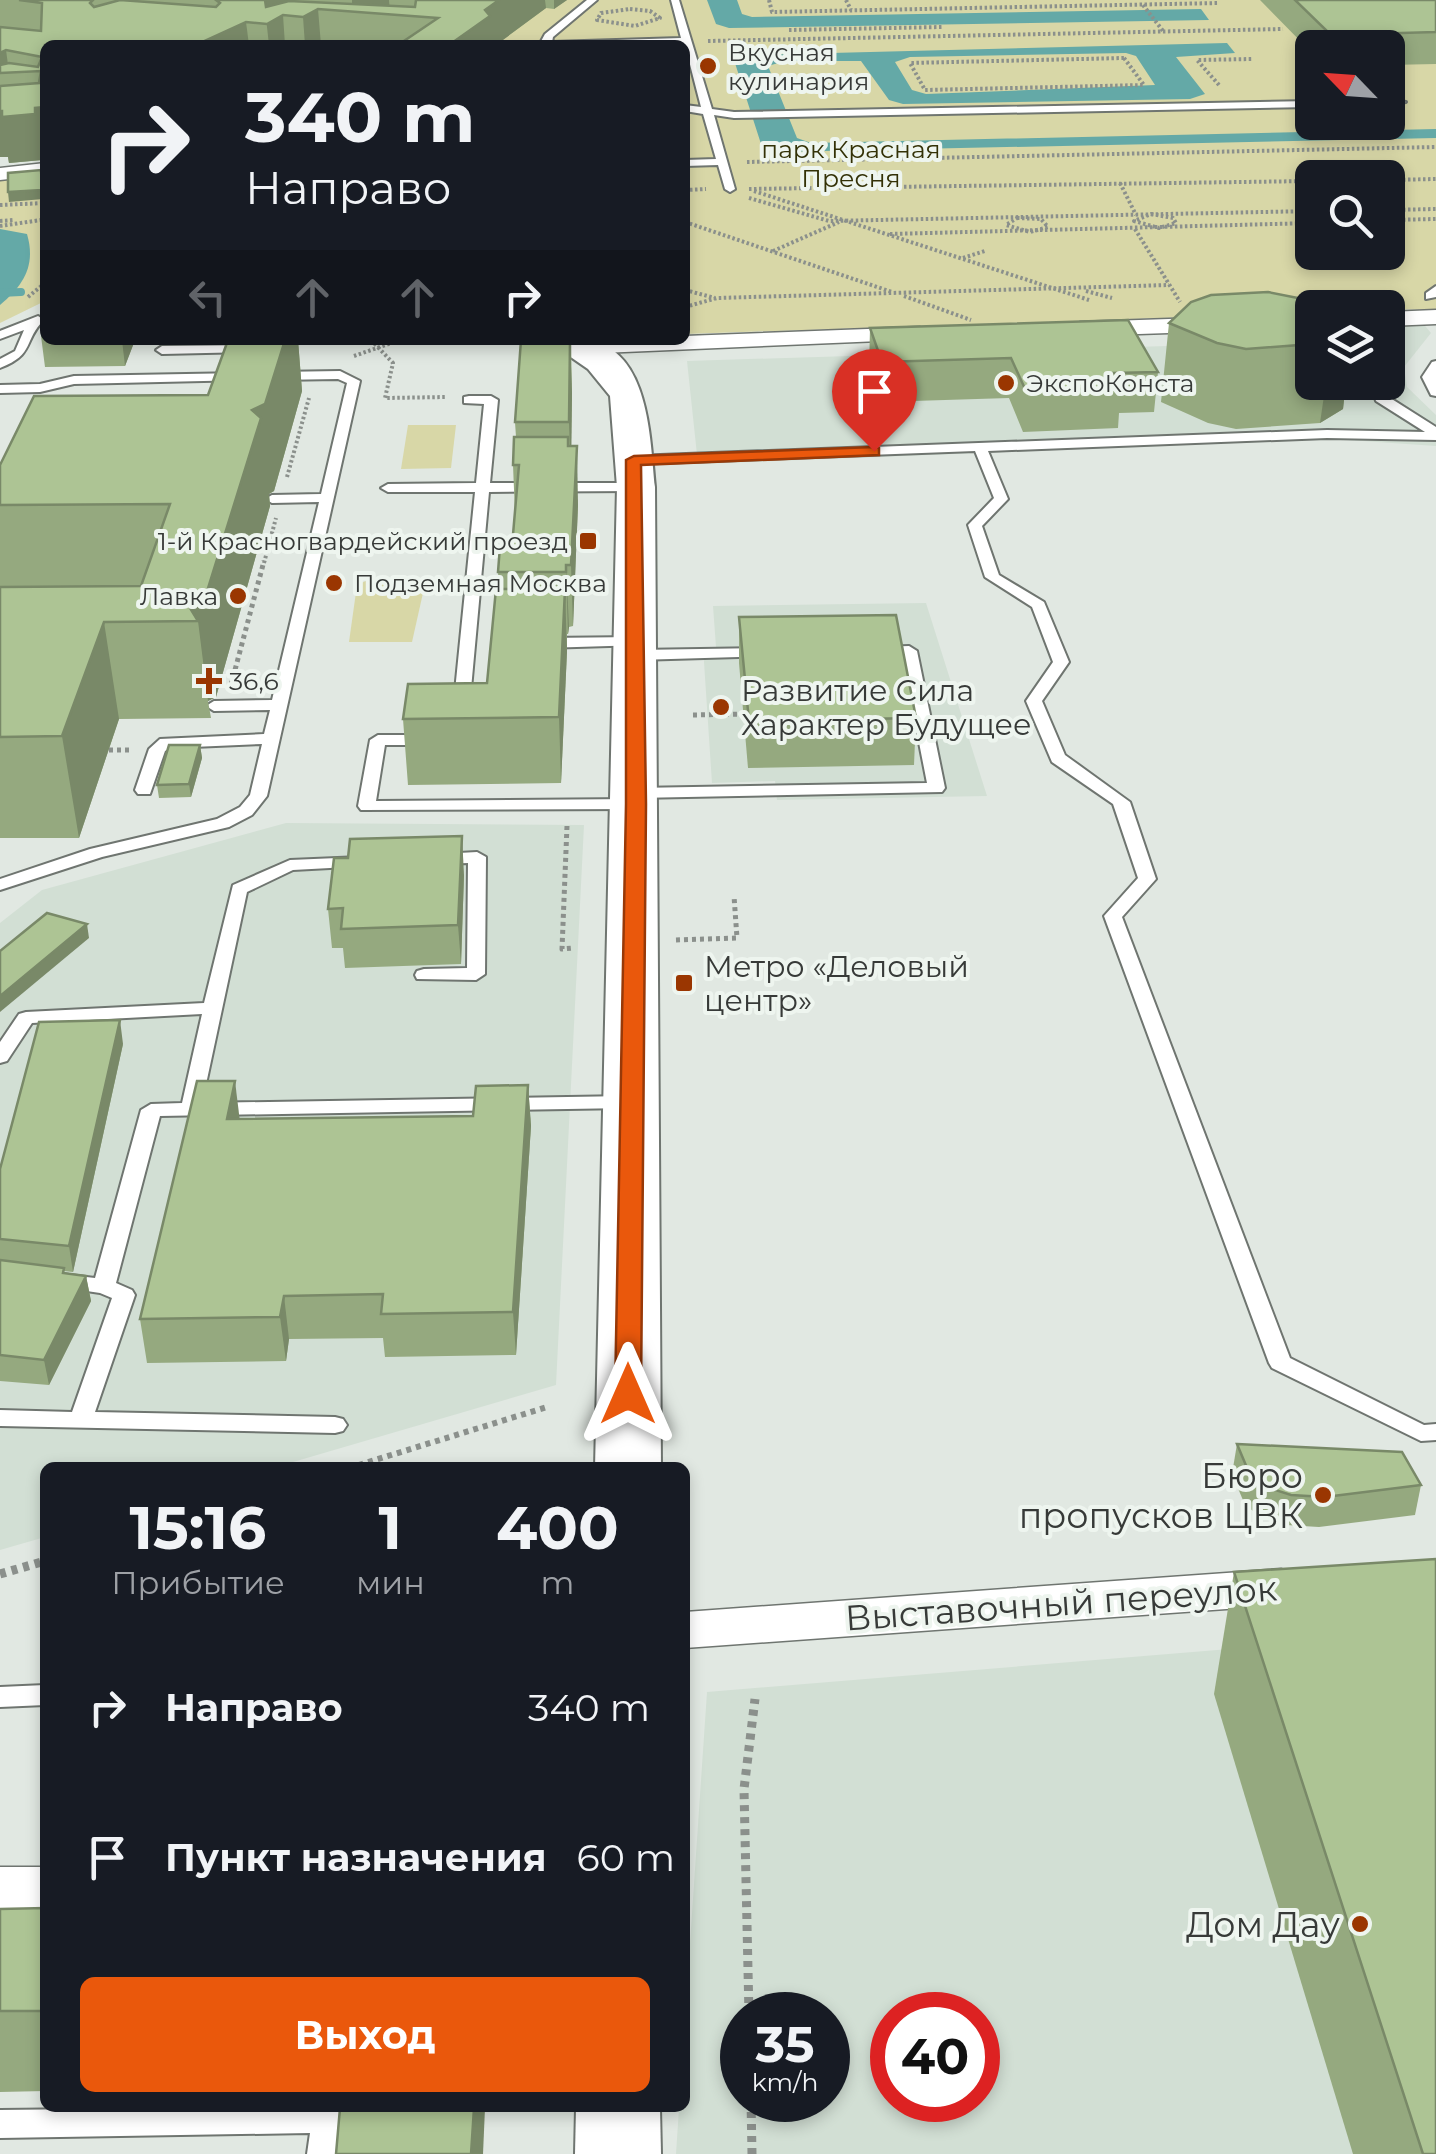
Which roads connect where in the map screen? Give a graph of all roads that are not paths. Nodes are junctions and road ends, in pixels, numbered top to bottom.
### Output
1 (592, 0) edge
2 (674, 0) edge
3 (547, 40) edge
4 (686, 40) edge
5 (690, 54) edge
6 (1295, 104) edge
7 (690, 109) edge
8 (709, 114) junction
9 (721, 162) junction
10 (690, 163) edge
11 (40, 170) edge
12 (0, 174) edge
13 (730, 189) road end
14 (1434, 301) edge
15 (1405, 312) edge
16 (40, 319) edge
17 (1295, 321) edge
18 (1062, 330) edge
19 (945, 334) edge
20 (0, 335) edge
21 (690, 341) edge
22 (164, 345) edge
23 (572, 345) edge
24 (260, 348) edge
25 (0, 364) edge
26 (1436, 366) edge
27 (152, 378) junction
28 (1434, 384) edge
29 (0, 389) edge
30 (469, 400) road end
31 (1384, 400) edge
32 (1436, 434) edge
33 (980, 447) junction
34 (634, 474) junction
35 (388, 488) dead end
36 (484, 488) junction
37 (328, 498) junction
38 (277, 499) road end
39 (520, 643) edge
40 (637, 649) junction
41 (853, 652) edge
42 (778, 653) edge
43 (279, 705) junction
44 (219, 706) road end
45 (460, 720) edge
46 (272, 738) junction
47 (457, 739) edge
48 (144, 790) dead end
49 (636, 798) junction
50 (421, 860) edge
51 (384, 861) edge
52 (0, 885) edge
53 (424, 976) dead end
54 (213, 1008) junction
55 (0, 1057) edge
56 (629, 1102) junction
57 (190, 1109) junction
58 (35, 1278) edge
59 (104, 1286) junction
60 (0, 1418) edge
61 (82, 1420) junction
62 (334, 1426) dead end
63 (1436, 1432) edge
64 (628, 1462) edge
65 (1317, 1585) edge
66 (690, 1630) edge
67 (40, 1695) edge
68 (0, 1697) edge
69 (40, 1888) edge
70 (0, 1889) edge
71 (618, 2112) edge
72 (0, 2124) edge
73 (322, 2154) edge
74 (618, 2154) edge

1 - 3 lane
2 - 4 lane
5 - 8 lane
6 - 8 lane
7 - 8 lane
8 - 9 lane
9 - 10 lane
9 - 13 lane
11 - 12 street
14 - 15 street
16 - 20 lane
16 - 25 lane
17 - 18 street
19 - 21 street
22 - 24 lane
22 - 27 lane
23 - 34 street
26 - 28 lane
27 - 29 lane
27 - 37 lane
30 - 36 lane
31 - 32 lane
32 - 33 lane
33 - 34 lane
33 - 63 lane
34 - 36 lane
34 - 40 street
35 - 36 lane
36 - 45 lane
37 - 38 lane
37 - 43 lane
39 - 40 lane
40 - 42 lane
40 - 49 street
41 - 49 lane
43 - 44 lane
43 - 46 lane
46 - 48 lane
46 - 52 lane
47 - 49 lane
49 - 56 street
50 - 53 lane
51 - 54 lane
54 - 55 lane
54 - 57 lane
56 - 57 lane
56 - 64 street
57 - 59 lane
58 - 59 lane
59 - 61 lane
60 - 61 lane
61 - 62 lane
65 - 66 street, Выставочный переулок
67 - 68 lane
69 - 70 street
71 - 74 street
72 - 73 lane

